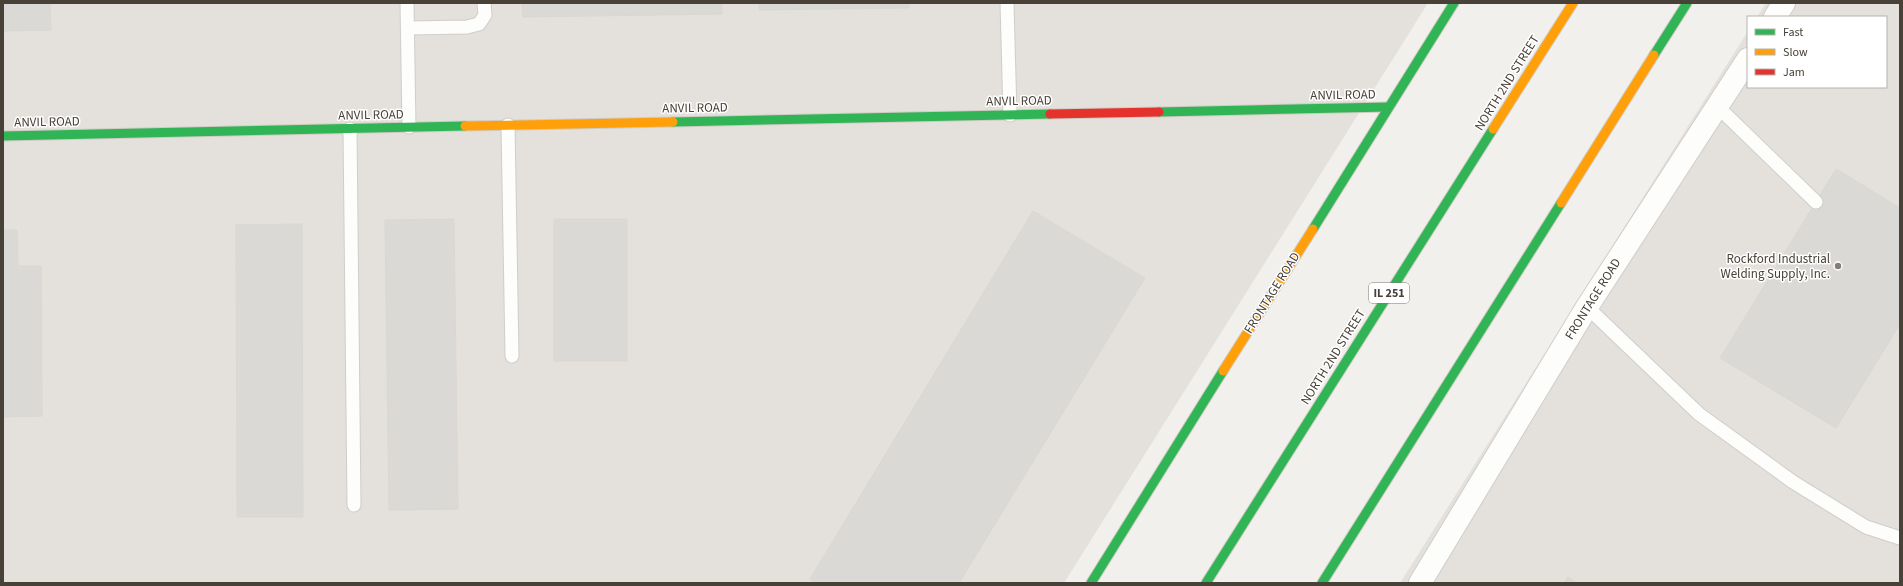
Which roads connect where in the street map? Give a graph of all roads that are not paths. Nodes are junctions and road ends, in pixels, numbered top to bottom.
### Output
1 (407, 3) edge
2 (484, 3) edge
3 (1007, 3) edge
4 (1453, 3) edge
5 (1573, 3) edge
6 (1687, 3) edge
7 (1784, 3) edge
8 (1776, 16) edge
9 (408, 28) junction
10 (1747, 61) edge
11 (1388, 106) junction
12 (1718, 107) junction
13 (1010, 115) junction
14 (508, 125) junction
15 (409, 127) junction
16 (350, 129) junction
17 (3, 136) edge
18 (1816, 202) dead end
19 (1587, 307) junction
20 (512, 356) dead end
21 (354, 505) dead end
22 (1900, 538) edge
23 (1091, 583) edge
24 (1206, 583) edge
25 (1322, 583) edge
26 (1420, 583) edge

1 - 9 lane
2 - 9 lane
3 - 13 lane
4 - 11 street, FRONTAGE ROAD
5 - 24 street, NORTH 2ND STREET / IL 251
6 - 25 street
7 - 8 street
9 - 15 lane
10 - 12 street, FRONTAGE ROAD
11 - 13 street, ANVIL ROAD
11 - 23 street, FRONTAGE ROAD
12 - 18 lane
12 - 19 street, FRONTAGE ROAD
13 - 14 street, ANVIL ROAD
14 - 15 street, ANVIL ROAD
14 - 20 lane
15 - 16 street, ANVIL ROAD
16 - 17 street, ANVIL ROAD
16 - 21 lane
19 - 22 lane
19 - 26 street, FRONTAGE ROAD

